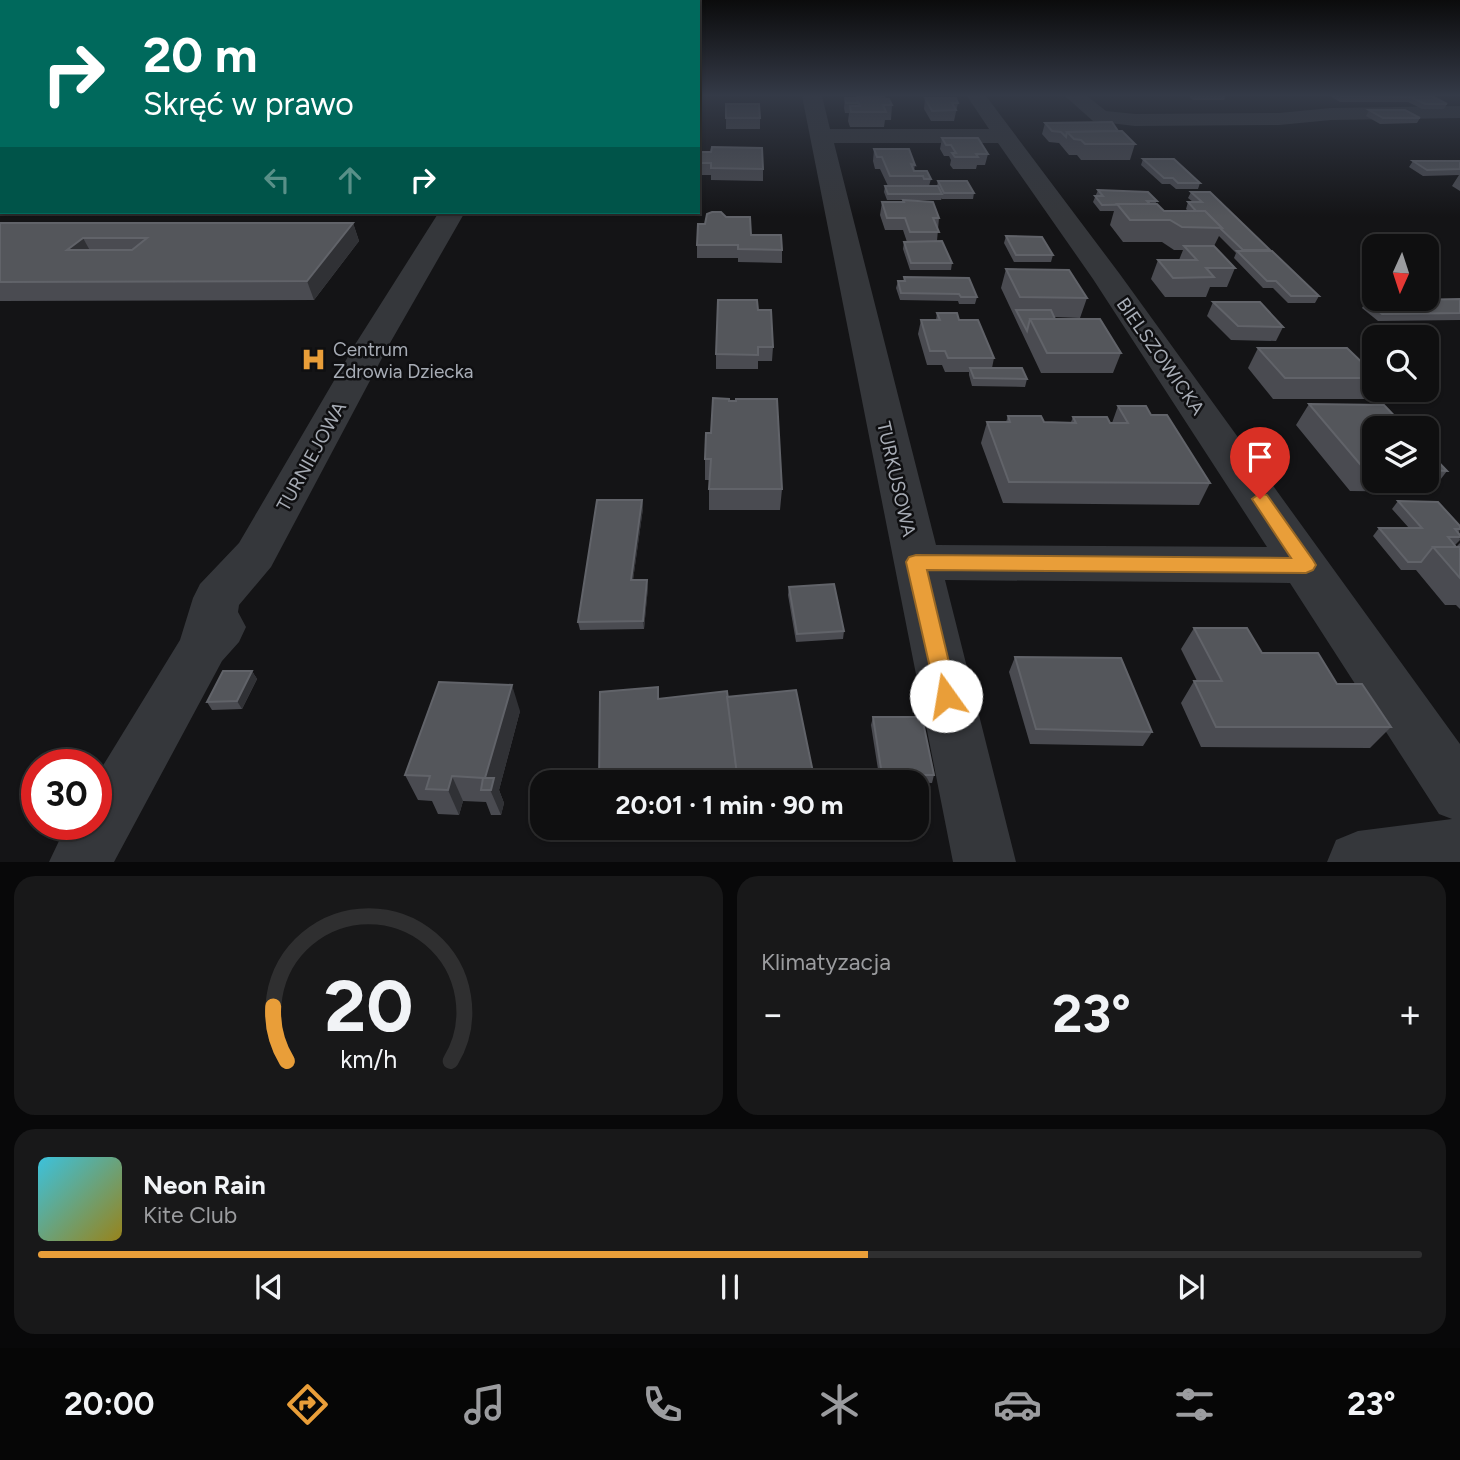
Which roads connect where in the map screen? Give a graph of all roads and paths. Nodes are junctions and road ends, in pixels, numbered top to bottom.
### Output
1 (820, 136) edge
2 (1006, 136) edge
3 (451, 214) edge
4 (916, 562) junction
5 (1306, 565) junction
6 (1460, 793) edge
7 (1460, 849) edge
8 (80, 862) edge
9 (985, 862) edge
10 (1358, 862) edge

1 - 4 street, TURKUSOWA
2 - 5 street, BIELSZOWICKA
3 - 8 street, TURNIEJOWA
4 - 5 street
4 - 9 street, TURKUSOWA
5 - 6 street, BIELSZOWICKA
7 - 10 street

